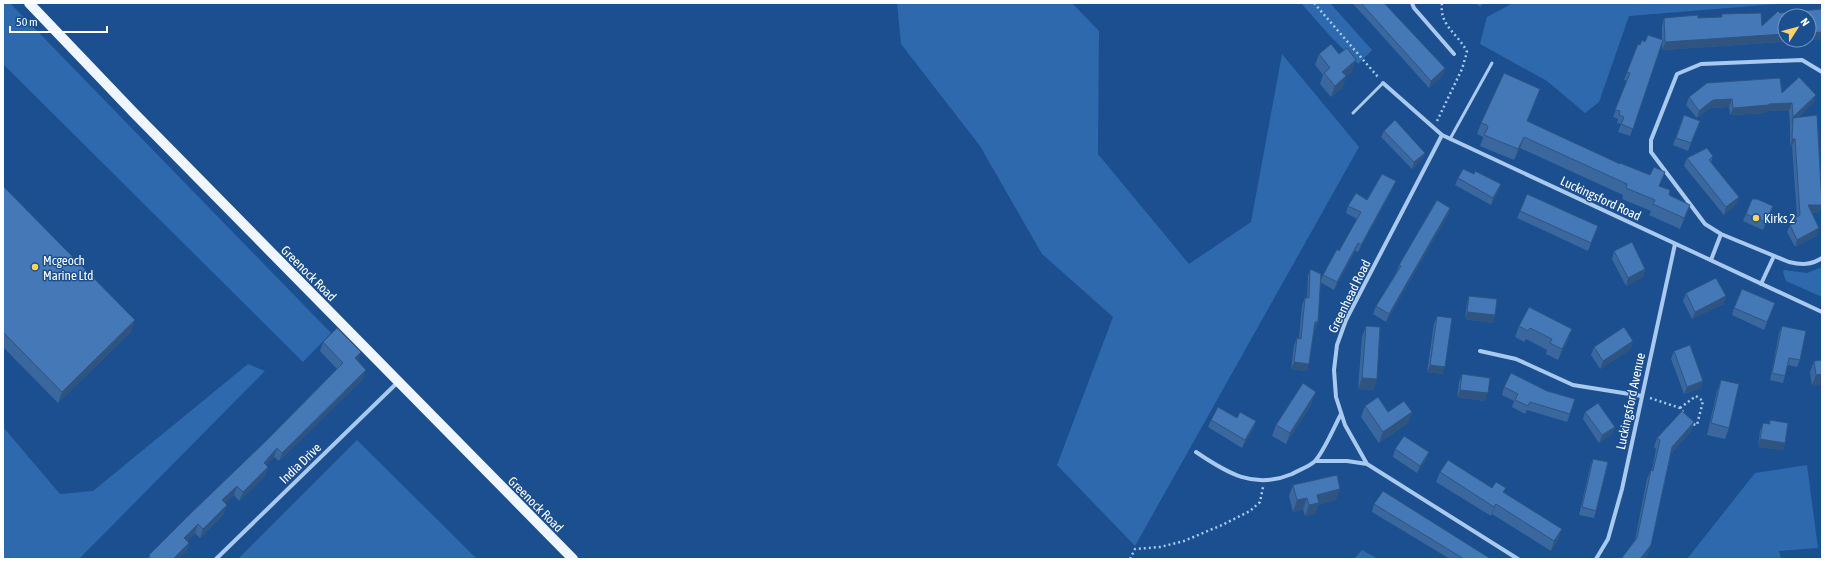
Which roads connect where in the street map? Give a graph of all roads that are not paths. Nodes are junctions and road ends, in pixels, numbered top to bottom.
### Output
1 (29, 3) edge
2 (1412, 3) edge
3 (1454, 54) dead end
4 (1492, 63) dead end
5 (1822, 72) edge
6 (1383, 83) joint
7 (1353, 113) dead end
8 (1442, 135) junction
9 (1450, 139) junction
10 (1721, 234) junction
11 (1675, 244) junction
12 (1774, 256) junction
13 (1822, 258) edge
14 (1711, 260) junction
15 (1761, 284) junction
16 (1822, 312) edge
17 (1480, 352) dead end
18 (398, 382) junction
19 (1642, 396) junction
20 (1340, 414) junction
21 (1196, 452) dead end
22 (1315, 461) junction
23 (1367, 464) junction
24 (216, 559) edge
25 (573, 559) edge
26 (1518, 559) edge
27 (1596, 559) edge

1 - 18 main road, Greenock Road
2 - 3 street
4 - 9 lane
5 - 10 street
6 - 7 lane
6 - 8 street, Luckingsford Road
8 - 9 street, Luckingsford Road
8 - 20 street, Greenhead Road
9 - 11 street, Luckingsford Road
10 - 12 street
10 - 14 street
11 - 14 street, Luckingsford Road
11 - 19 street, Luckingsford Avenue
12 - 13 street
12 - 15 street
14 - 15 street, Luckingsford Road
15 - 16 street, Luckingsford Road
17 - 19 street
18 - 24 street, India Drive
18 - 25 main road, Greenock Road
19 - 27 street, Luckingsford Avenue
20 - 22 street
20 - 23 street, Greenhead Road
21 - 22 street
22 - 23 street
23 - 26 street, Greenhead Road

